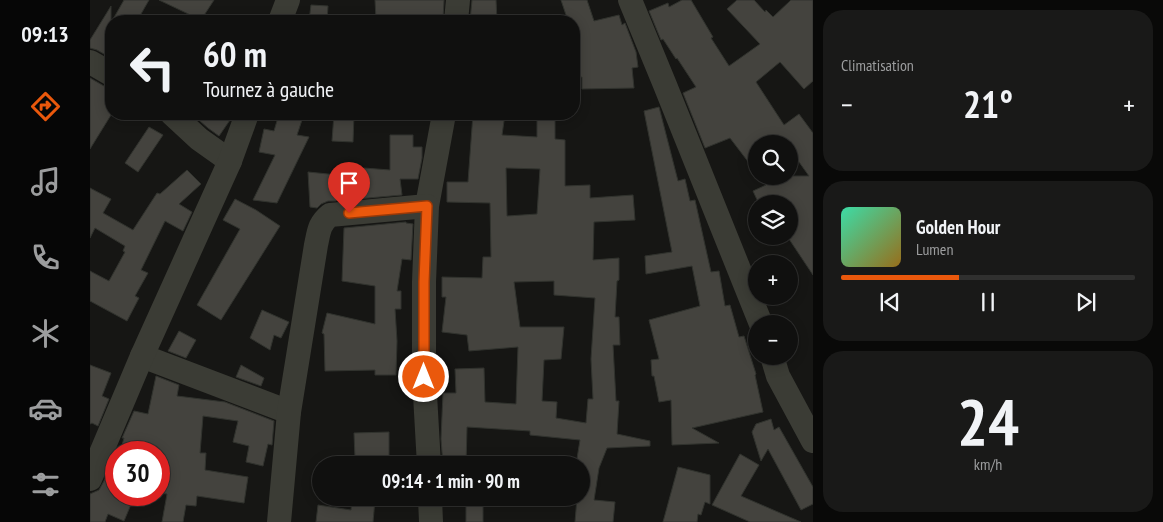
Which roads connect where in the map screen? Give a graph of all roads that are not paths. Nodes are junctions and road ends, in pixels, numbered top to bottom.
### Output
1 (288, 0) edge
2 (458, 0) edge
3 (630, 0) edge
4 (282, 15) edge
5 (457, 15) edge
6 (90, 62) edge
7 (105, 71) edge
8 (178, 120) edge
9 (245, 120) edge
10 (443, 120) edge
11 (230, 162) junction
12 (427, 206) junction
13 (757, 315) edge
14 (142, 356) junction
15 (775, 365) edge
16 (289, 412) junction
17 (813, 441) edge
18 (428, 456) edge
19 (90, 479) edge
20 (431, 506) edge
21 (279, 522) edge
22 (432, 522) edge

1 - 4 street
2 - 5 street
3 - 13 street
6 - 7 street
8 - 11 street
9 - 11 street
10 - 12 street
11 - 14 street
12 - 16 street
12 - 18 street
14 - 16 street
14 - 19 street
15 - 17 street
16 - 21 street
20 - 22 street

